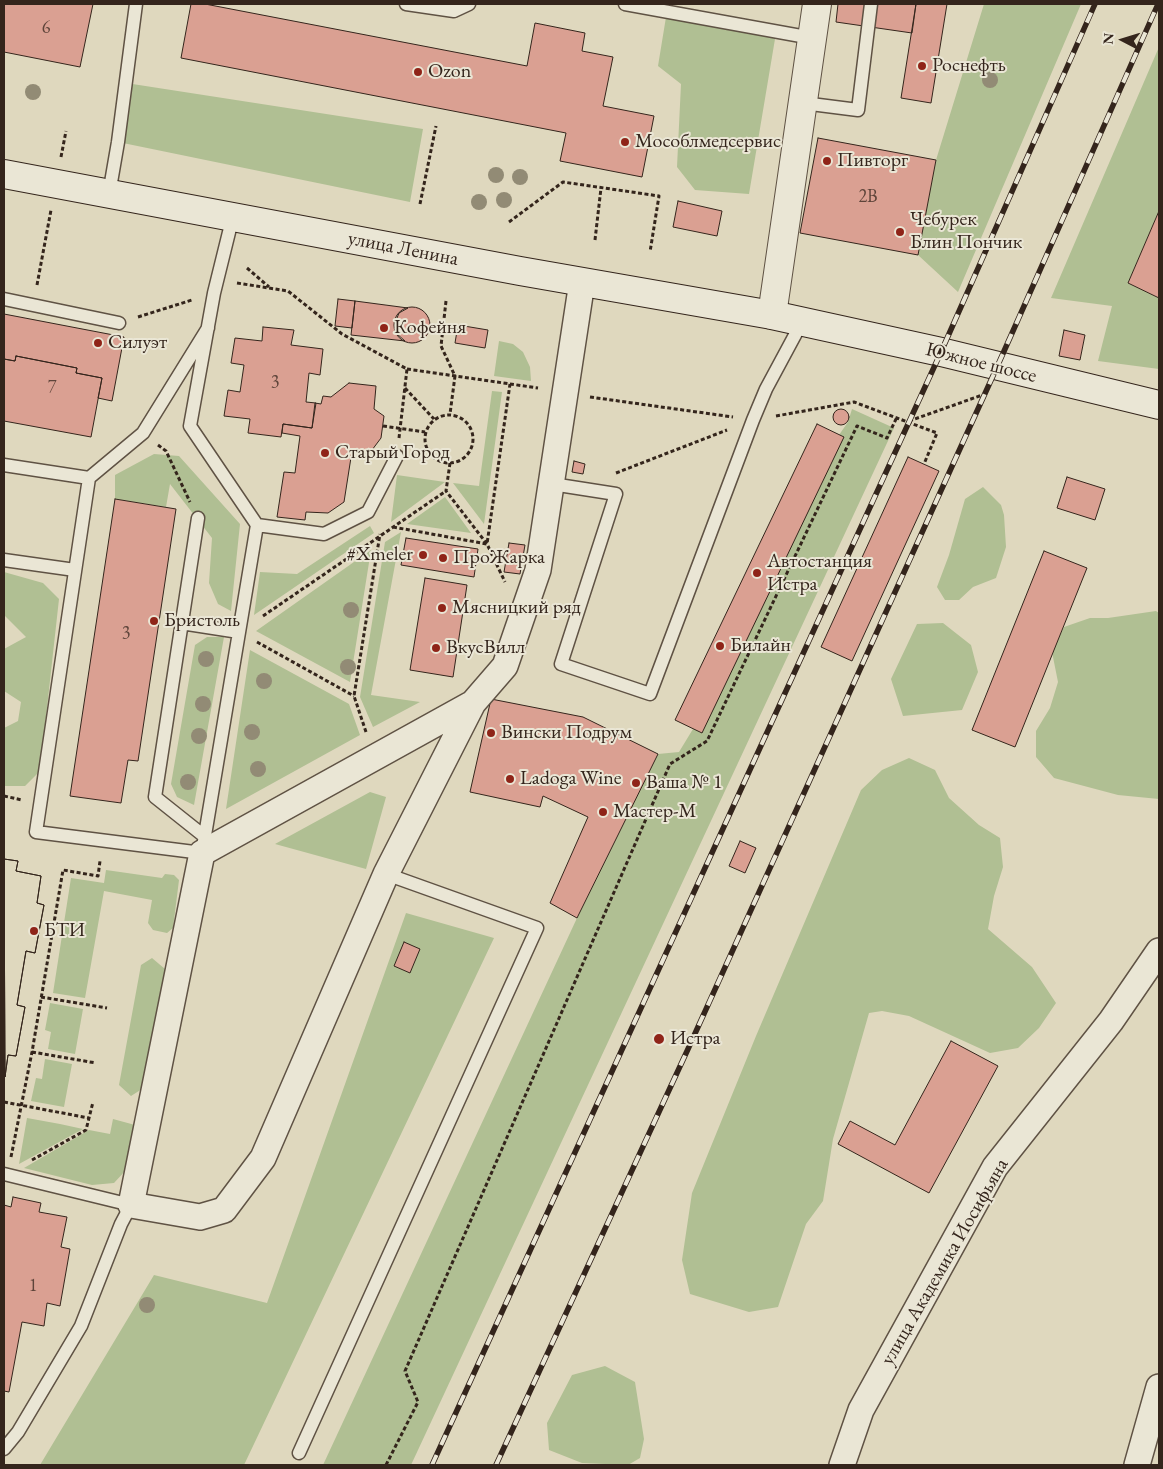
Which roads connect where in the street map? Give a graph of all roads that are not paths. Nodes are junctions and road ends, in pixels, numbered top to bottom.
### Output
1 (136, 4) edge
2 (406, 4) edge
3 (469, 4) edge
4 (625, 4) edge
5 (817, 4) edge
6 (871, 4) edge
7 (812, 38) junction
8 (803, 103) junction
9 (4, 174) edge
10 (109, 194) junction
11 (233, 216) junction
12 (582, 282) junction
13 (4, 299) edge
14 (772, 315) junction
15 (802, 322) junction
16 (119, 323) road end
17 (208, 328) junction
18 (1159, 405) edge
19 (397, 456) road end
20 (4, 465) edge
21 (89, 478) junction
22 (552, 484) junction
23 (198, 518) road end
24 (257, 526) junction
25 (4, 560) edge
26 (75, 570) junction
27 (181, 623) junction
28 (239, 632) junction
29 (473, 703) junction
30 (203, 844) junction
31 (386, 874) junction
32 (1159, 951) edge
33 (6, 1174) edge
34 (131, 1205) junction
35 (1159, 1387) edge
36 (4, 1449) edge
37 (299, 1453) dead end
38 (842, 1465) edge
39 (1137, 1465) edge

1 - 10 lane
2 - 3 lane
4 - 7 lane
5 - 7 main road
6 - 8 lane
7 - 8 main road
8 - 14 main road
9 - 10 main road, улица Ленина
10 - 11 main road, улица Ленина
11 - 12 main road, улица Ленина
11 - 17 lane
12 - 14 main road, улица Ленина
12 - 22 street
13 - 16 lane
14 - 15 main road, улица Ленина
15 - 18 main road, Южное шоссе
15 - 22 lane
17 - 21 lane
17 - 24 lane
19 - 24 lane
20 - 21 lane
21 - 26 lane
22 - 29 street
23 - 27 lane
24 - 28 lane
25 - 26 lane
26 - 30 lane
27 - 28 lane
27 - 30 lane
28 - 30 lane
29 - 30 street
29 - 31 street
30 - 34 street
31 - 34 street
31 - 37 lane
32 - 38 street, улица Академика Иосифьяна
33 - 34 lane
34 - 36 lane
35 - 39 street

